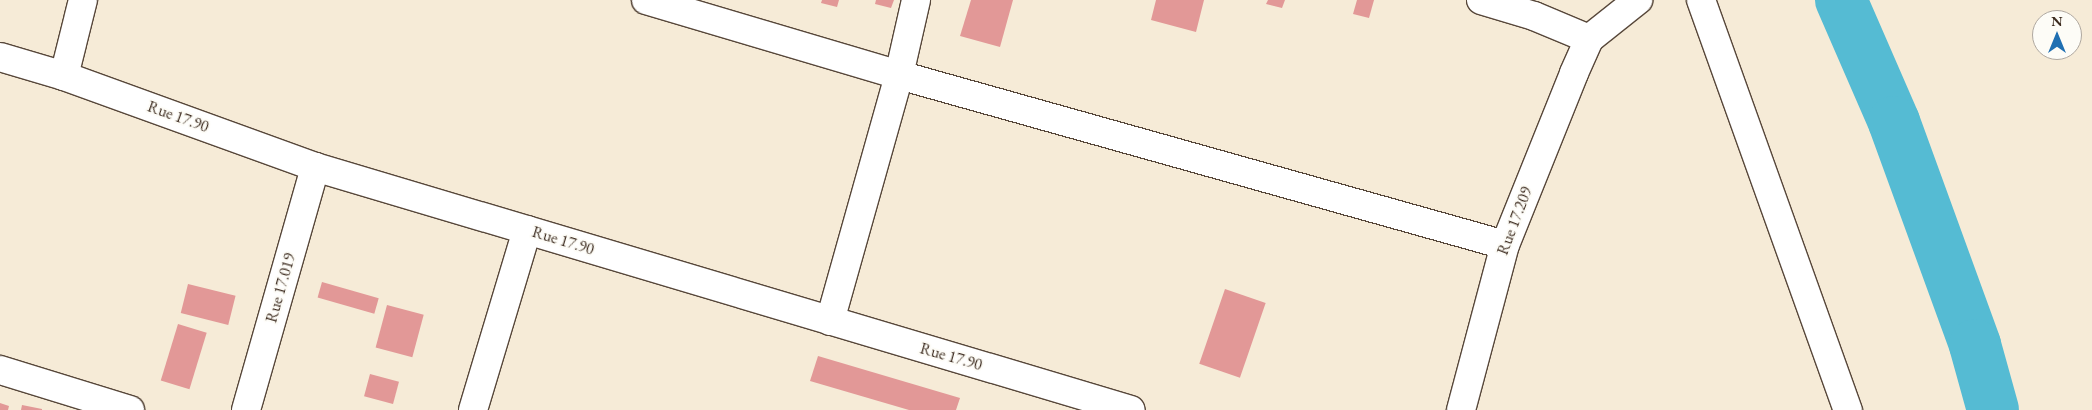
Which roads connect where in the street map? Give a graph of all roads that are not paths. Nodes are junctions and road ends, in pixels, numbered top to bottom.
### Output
1 (83, 0) edge
2 (646, 0) edge
3 (916, 0) edge
4 (1481, 0) edge
5 (1638, 0) edge
6 (1701, 0) edge
7 (1589, 39) junction
8 (0, 57) edge
9 (899, 75) junction
10 (64, 76) junction
11 (315, 167) junction
12 (527, 230) junction
13 (1504, 245) junction
14 (830, 321) junction
15 (0, 370) edge
16 (130, 410) edge
17 (246, 410) edge
18 (473, 410) edge
19 (1131, 410) edge
20 (1461, 410) edge
21 (1848, 410) edge

1 - 10 street
2 - 9 street
3 - 9 street
4 - 7 street
5 - 7 street
6 - 21 street
7 - 13 street, Rue 17.209
8 - 10 street, Rue 17.90
9 - 13 street
9 - 14 street
10 - 11 street, Rue 17.90
11 - 12 street, Rue 17.90
11 - 17 street, Rue 17.019
12 - 14 street, Rue 17.90
12 - 18 street
13 - 20 street, Rue 17.209
14 - 19 street, Rue 17.90
15 - 16 street

